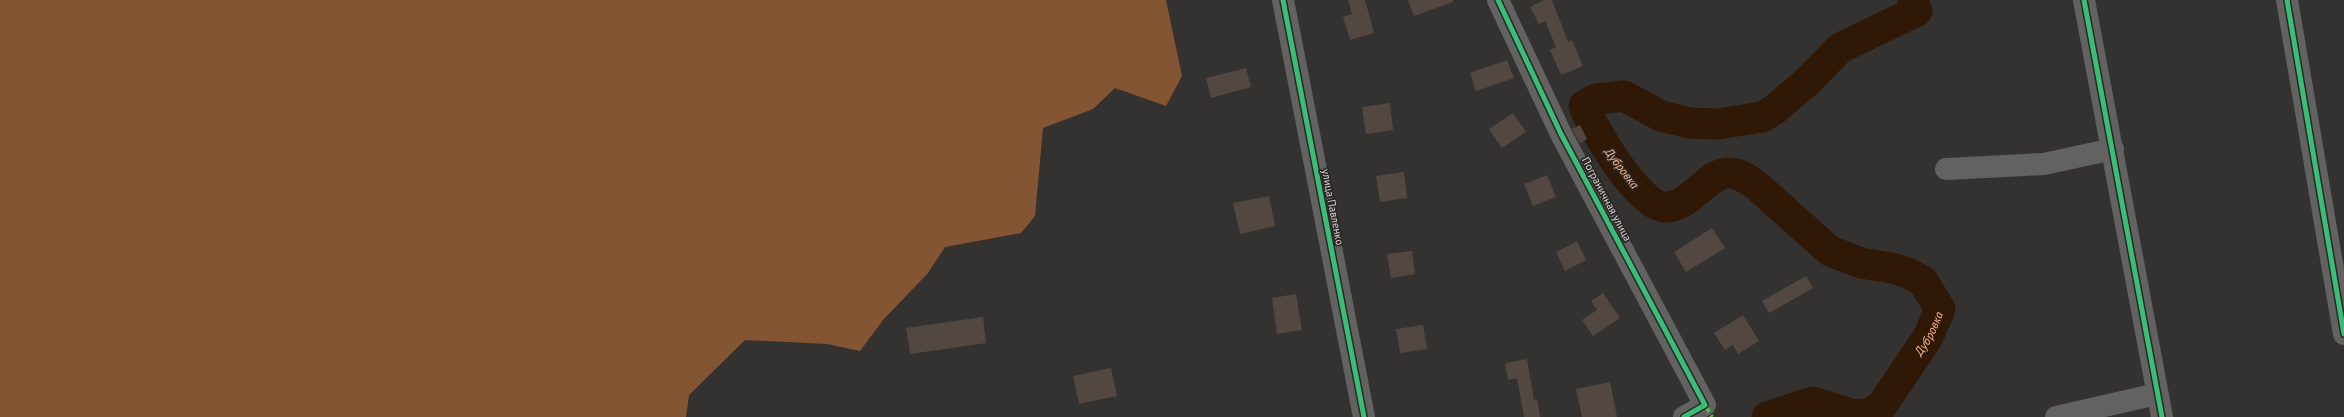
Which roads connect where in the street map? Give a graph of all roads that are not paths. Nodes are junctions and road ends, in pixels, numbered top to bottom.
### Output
1 (1283, 0) edge
2 (1498, 0) edge
3 (2084, 0) edge
4 (2287, 0) edge
5 (2113, 149) junction
6 (1946, 169) dead end
7 (2344, 334) edge
8 (2157, 394) junction
9 (1364, 417) edge
10 (1684, 417) edge
11 (2056, 417) edge
12 (2162, 417) edge

1 - 9 street, улица Павленко
2 - 10 street, Пограничная улица
3 - 5 street
4 - 7 street
5 - 6 street
5 - 8 street
8 - 11 street
8 - 12 street

